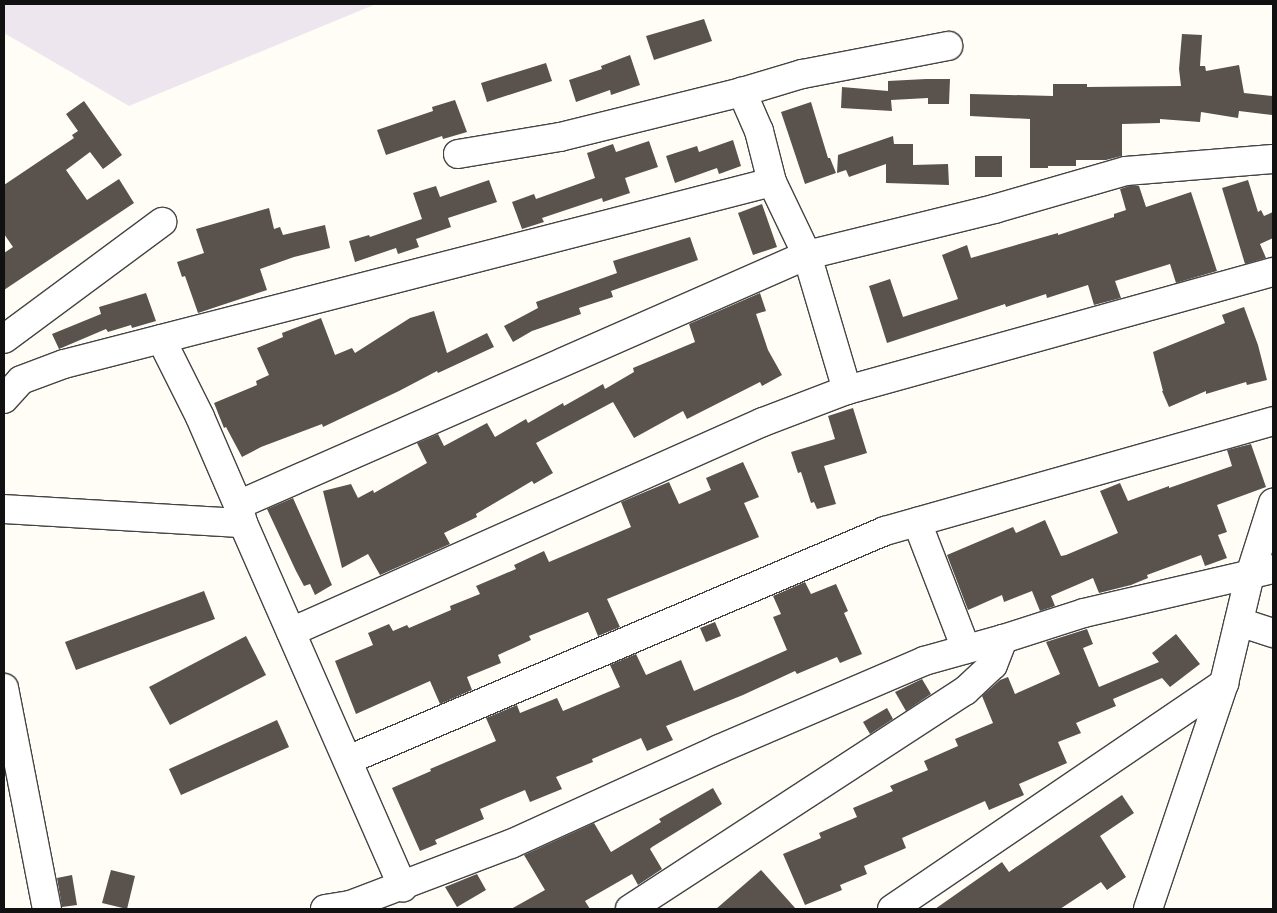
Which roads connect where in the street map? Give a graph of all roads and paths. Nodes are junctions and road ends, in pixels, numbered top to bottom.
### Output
1 (948, 46) dead end
2 (742, 92) junction
3 (458, 154) dead end
4 (1273, 159) edge
5 (772, 182) junction
6 (162, 222) dead end
7 (807, 255) junction
8 (1273, 272) edge
9 (4, 339) edge
10 (161, 339) junction
11 (9, 381) edge
12 (847, 390) junction
13 (1273, 420) edge
14 (1273, 503) edge
15 (4, 508) edge
16 (240, 514) junction
17 (917, 522) junction
18 (1262, 572) edge
19 (1239, 622) junction
20 (291, 632) junction
21 (1273, 634) edge
22 (1002, 640) junction
23 (966, 648) junction
24 (1224, 683) junction
25 (4, 688) edge
26 (348, 760) junction
27 (403, 887) junction
28 (341, 908) edge
29 (1147, 908) edge
30 (47, 909) edge
31 (630, 909) edge
32 (892, 909) edge

1 - 2 street
2 - 3 street
2 - 5 street
4 - 7 street
5 - 7 street
5 - 10 street
6 - 9 street
7 - 12 street
7 - 16 street
8 - 12 street
10 - 11 street
10 - 16 street
12 - 20 street
13 - 17 street
14 - 18 street
15 - 16 street
16 - 20 street
17 - 23 street
17 - 26 street
18 - 19 street
18 - 22 street
19 - 21 street
19 - 24 street
20 - 26 street
22 - 23 street
22 - 31 street
23 - 27 street
24 - 29 street
24 - 32 street
25 - 30 street
26 - 27 street
27 - 28 street

